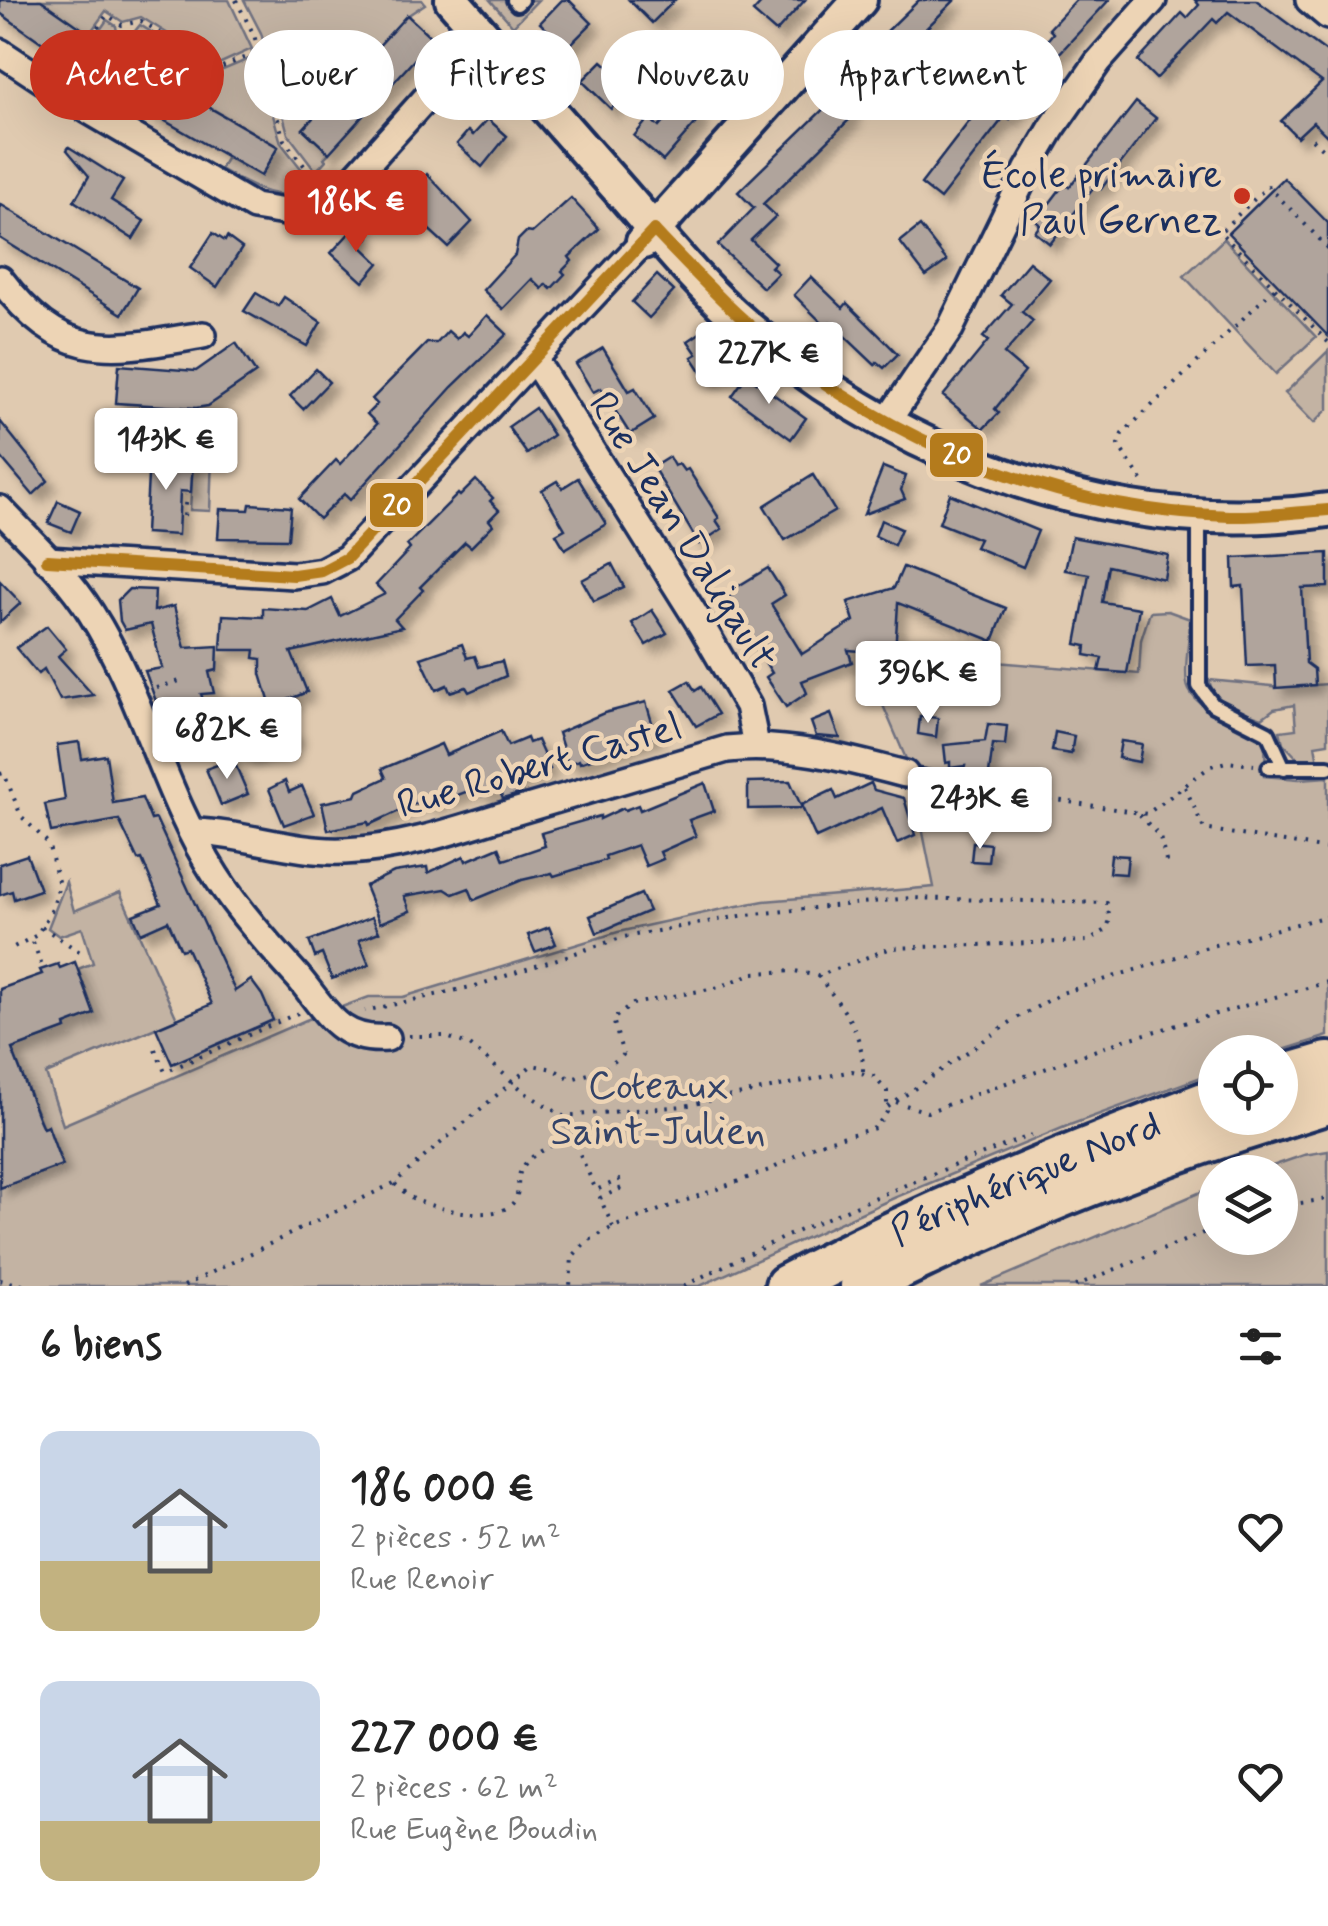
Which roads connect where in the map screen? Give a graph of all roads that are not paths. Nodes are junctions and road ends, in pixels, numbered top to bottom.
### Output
1 (452, 0) edge
2 (1153, 0) edge
3 (1309, 0) edge
4 (850, 4) edge
5 (1328, 16) edge
6 (479, 30) edge
7 (0, 52) edge
8 (414, 112) edge
9 (554, 120) edge
10 (649, 236) junction
11 (0, 279) edge
12 (203, 335) dead end
13 (534, 360) junction
14 (886, 423) junction
15 (0, 509) edge
16 (1328, 510) edge
17 (1199, 517) junction
18 (47, 560) junction
19 (756, 745) junction
20 (1268, 767) road end
21 (1328, 767) edge
22 (1284, 768) junction
23 (905, 774) joint
24 (979, 788) road end
25 (193, 832) junction
26 (386, 1038) road end
27 (1328, 1064) edge
28 (1298, 1073) edge
29 (1198, 1106) edge
30 (1306, 1110) edge
31 (787, 1286) edge
32 (862, 1286) edge

1 - 6 street
2 - 14 street
3 - 5 street
4 - 10 street
7 - 8 street
9 - 10 street
10 - 13 street
10 - 14 street
11 - 12 street
13 - 18 street
13 - 19 street, Rue Jean Daligault
14 - 17 street
15 - 18 street
16 - 17 street
17 - 22 lane
18 - 25 street
19 - 23 street, Rue Robert Castel
19 - 25 street, Rue Robert Castel
20 - 22 lane
21 - 22 lane
23 - 24 lane
25 - 26 street
27 - 28 highway
29 - 31 highway, Périphérique Nord
30 - 32 highway, Périphérique Nord

